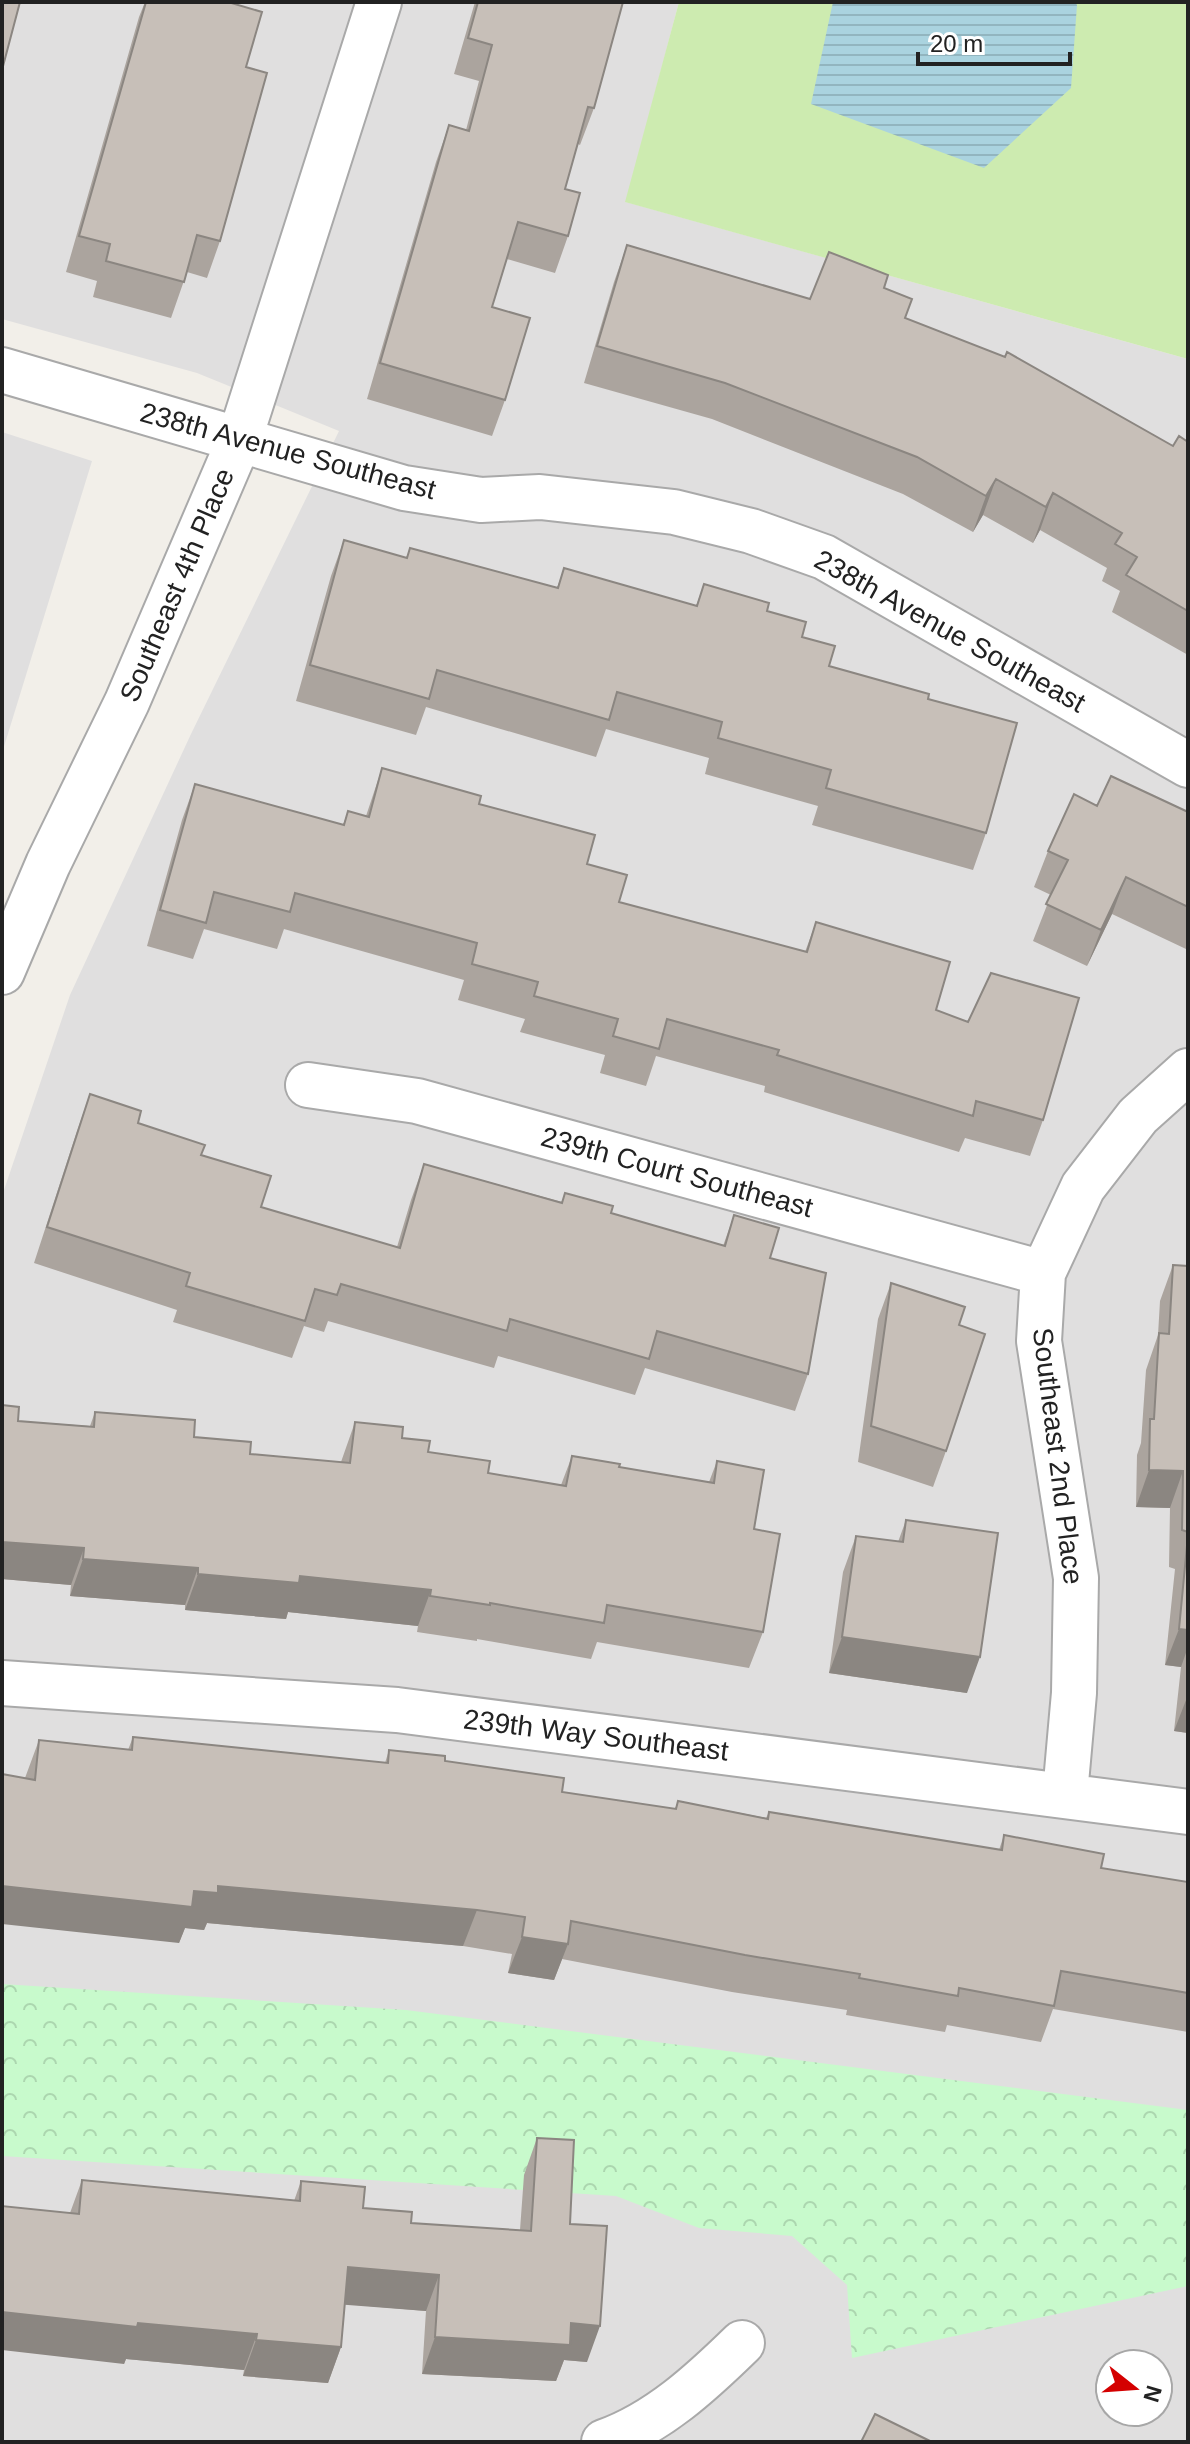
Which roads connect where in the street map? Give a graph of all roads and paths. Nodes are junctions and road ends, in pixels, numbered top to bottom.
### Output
1 (379, 2) edge
2 (2, 370) edge
3 (239, 441) junction
4 (1188, 765) edge
5 (2, 972) edge
6 (1188, 1071) edge
7 (308, 1085) dead end
8 (1043, 1273) junction
9 (2, 1683) edge
10 (1065, 1794) junction
11 (1188, 1812) edge
12 (742, 2343) dead end
13 (604, 2442) edge

1 - 3 street, Southeast 4th Place
2 - 3 street, 238th Avenue Southeast
3 - 4 street, 238th Avenue Southeast
3 - 5 street, Southeast 4th Place
6 - 8 street, Southeast 2nd Place
7 - 8 street, 239th Court Southeast
8 - 10 street, Southeast 2nd Place
9 - 10 street, 239th Way Southeast
10 - 11 street, 239th Way Southeast
12 - 13 street

